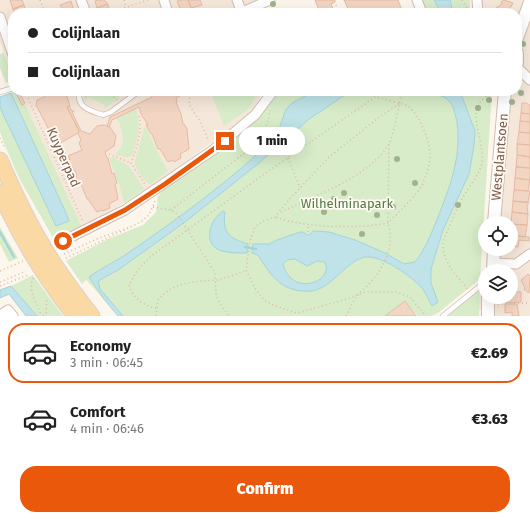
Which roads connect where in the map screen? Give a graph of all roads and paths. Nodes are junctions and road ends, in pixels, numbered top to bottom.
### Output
1 (124, 0) edge
2 (148, 0) edge
3 (270, 0) edge
4 (462, 0) edge
5 (530, 2) edge
6 (336, 5) dead end
7 (126, 7) junction
8 (123, 8) edge
9 (252, 8) edge
10 (337, 8) edge
11 (469, 8) edge
12 (0, 17) edge
13 (522, 24) edge
14 (8, 40) edge
15 (522, 73) edge
16 (530, 80) edge
17 (27, 96) edge
18 (86, 96) edge
19 (113, 96) edge
20 (132, 96) edge
21 (190, 96) edge
22 (269, 96) edge
23 (401, 96) edge
24 (490, 96) edge
25 (505, 96) edge
26 (78, 99) joint
27 (121, 104) junction
28 (399, 104) junction
29 (270, 109) dead end
30 (139, 116) dead end
31 (0, 138) edge
32 (389, 144) junction
33 (213, 150) junction
34 (109, 154) dead end
35 (3, 156) edge
36 (288, 158) junction
37 (131, 163) junction
38 (300, 188) junction
39 (0, 192) edge
40 (151, 193) junction
41 (171, 210) junction
42 (280, 212) junction
43 (495, 216) edge
44 (275, 217) junction
45 (388, 223) junction
46 (308, 224) junction
47 (135, 226) junction
48 (87, 229) junction
49 (188, 230) junction
50 (308, 232) dead end
51 (63, 241) dead end
52 (64, 254) dead end
53 (530, 254) edge
54 (62, 256) dead end
55 (66, 258) dead end
56 (25, 260) dead end
57 (65, 262) dead end
58 (516, 264) edge
59 (246, 270) junction
60 (0, 271) edge
61 (26, 271) dead end
62 (28, 275) dead end
63 (34, 276) dead end
64 (216, 280) junction
65 (0, 282) edge
66 (0, 286) edge
67 (478, 287) edge
68 (358, 294) junction
69 (469, 294) junction
70 (48, 295) dead end
71 (530, 303) edge
72 (488, 306) edge
73 (156, 308) junction
74 (297, 313) junction
75 (0, 315) edge
76 (13, 316) edge
77 (42, 316) edge
78 (75, 316) edge
79 (92, 316) edge
80 (156, 316) edge
81 (229, 316) edge
82 (295, 316) edge
83 (346, 316) edge
84 (426, 316) edge
85 (443, 316) edge

1 - 7 path
2 - 7 path
3 - 9 street
4 - 11 path
5 - 13 street
6 - 10 path
7 - 8 path
12 - 14 street
15 - 16 street
17 - 48 path, Kuyperpad
18 - 26 path
19 - 27 path
20 - 27 lane
21 - 33 path
22 - 33 street
23 - 28 path
24 - 69 path
25 - 43 street, Westplantsoen
26 - 27 lane
28 - 32 path
28 - 36 path
28 - 38 path
28 - 45 path
29 - 41 path
30 - 37 path
31 - 35 path
32 - 42 path
32 - 45 path
33 - 40 street
34 - 37 path
35 - 79 main road
36 - 38 path
36 - 49 path
37 - 40 path
38 - 42 path
39 - 78 main road
40 - 48 street
41 - 47 path
41 - 49 path
42 - 44 path
44 - 46 path
44 - 59 path
45 - 46 path
45 - 68 path
46 - 50 path
47 - 52 path
47 - 55 path
48 - 51 street
49 - 64 path
49 - 73 path
53 - 58 street
54 - 57 path
56 - 60 path
59 - 64 path
59 - 74 path
61 - 65 path
62 - 66 path
63 - 77 path
64 - 73 path
64 - 81 path
67 - 69 lane
68 - 74 path
68 - 83 path
68 - 84 path
69 - 85 lane
70 - 77 path
71 - 72 path
73 - 80 path
74 - 82 path
75 - 76 street

